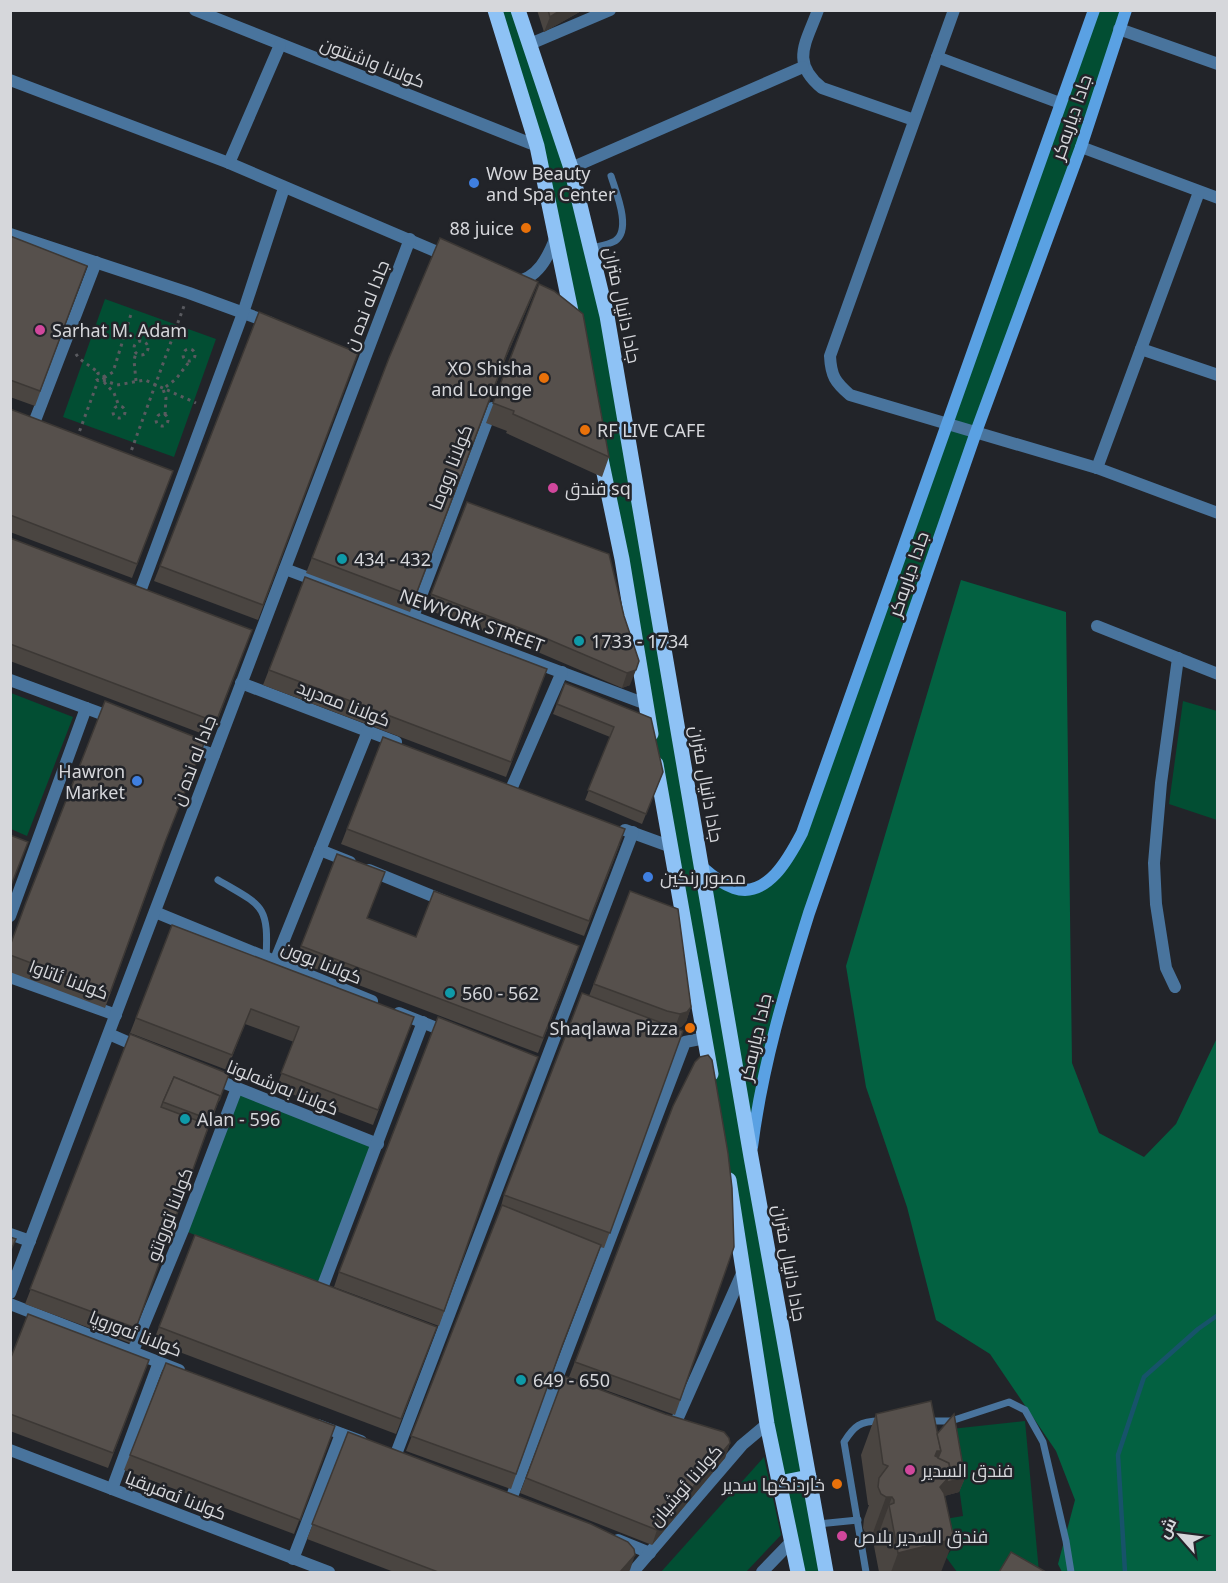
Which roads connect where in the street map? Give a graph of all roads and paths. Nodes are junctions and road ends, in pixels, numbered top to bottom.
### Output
1 (195, 10) edge
2 (495, 10) edge
3 (518, 10) edge
4 (610, 10) edge
5 (818, 10) edge
6 (954, 10) edge
7 (1094, 10) edge
8 (1126, 10) edge
9 (1119, 29) junction
10 (530, 44) junction
11 (280, 45) junction
12 (938, 57) junction
13 (1218, 64) edge
14 (803, 67) junction
15 (10, 80) edge
16 (1060, 103) junction
17 (914, 120) junction
18 (537, 146) junction
19 (1080, 147) junction
20 (229, 163) junction
21 (571, 168) junction
22 (611, 176) dead end
23 (284, 188) junction
24 (1199, 192) junction
25 (1218, 198) edge
26 (10, 234) edge
27 (556, 237) junction
28 (410, 239) junction
29 (591, 248) junction
30 (96, 262) junction
31 (464, 264) edge
32 (526, 292) edge
33 (189, 293) junction
34 (132, 311) dead end
35 (243, 314) junction
36 (559, 316) edge
37 (288, 329) edge
38 (576, 334) joint
39 (66, 338) junction
40 (1141, 349) junction
41 (136, 353) junction
42 (189, 362) junction
43 (99, 373) junction
44 (1218, 375) edge
45 (104, 379) junction
46 (98, 381) junction
47 (136, 381) junction
48 (155, 386) junction
49 (163, 389) junction
50 (495, 401) edge
51 (119, 406) junction
52 (209, 408) junction
53 (165, 415) dead end
54 (18, 418) edge
55 (948, 423) junction
56 (976, 432) junction
57 (596, 435) edge
58 (77, 438) edge
59 (129, 457) edge
60 (1097, 468) junction
61 (1218, 513) edge
62 (285, 569) junction
63 (141, 589) edge
64 (413, 617) junction
65 (1097, 626) dead end
66 (1178, 658) junction
67 (562, 672) junction
68 (1218, 674) edge
69 (10, 680) edge
70 (242, 683) junction
71 (646, 704) junction
72 (86, 708) junction
73 (129, 723) edge
74 (368, 731) junction
75 (171, 739) edge
76 (412, 748) edge
77 (214, 755) junction
78 (512, 787) edge
79 (611, 824) edge
80 (633, 832) junction
81 (669, 846) junction
82 (320, 850) junction
83 (702, 867) junction
84 (218, 880) dead end
85 (464, 909) edge
86 (155, 912) junction
87 (10, 916) edge
88 (271, 960) junction
89 (10, 976) edge
90 (1174, 987) dead end
91 (116, 1015) junction
92 (423, 1022) junction
93 (109, 1034) junction
94 (456, 1036) edge
95 (705, 1038) junction
96 (151, 1052) edge
97 (205, 1075) edge
98 (712, 1084) edge
99 (237, 1088) junction
100 (378, 1144) junction
101 (751, 1157) junction
102 (726, 1165) edge
103 (10, 1234) edge
104 (30, 1241) junction
105 (744, 1269) junction
106 (322, 1288) edge
107 (10, 1293) edge
108 (10, 1304) edge
109 (133, 1351) junction
110 (159, 1362) junction
111 (191, 1374) edge
112 (309, 1421) edge
113 (893, 1421) edge
114 (916, 1421) edge
115 (676, 1422) edge
116 (768, 1424) junction
117 (341, 1434) junction
118 (10, 1450) edge
119 (809, 1477) junction
120 (779, 1483) junction
121 (112, 1489) junction
122 (512, 1499) edge
123 (858, 1520) junction
124 (818, 1524) junction
125 (607, 1536) edge
126 (791, 1542) junction
127 (650, 1553) junction
128 (293, 1559) junction
129 (329, 1572) edge
130 (633, 1572) edge
131 (762, 1572) edge
132 (798, 1572) edge
133 (826, 1572) edge
134 (866, 1572) edge
135 (1071, 1572) edge

1 - 11 street, كولانا واشنتون
2 - 18 main road
3 - 10 main road, جادا دانيال متران
4 - 10 street
5 - 14 street
6 - 12 street
7 - 16 main road, جادا دیاربه‌كر
8 - 9 main road, جادا دیاربه‌كر
9 - 13 street
9 - 19 main road, جادا دیاربه‌كر
10 - 21 main road, جادا دانيال متران
11 - 18 street, كولانا واشنتون
11 - 20 street
12 - 16 street
12 - 17 street
14 - 17 street
14 - 21 street
15 - 20 street
16 - 55 main road, جادا دیاربه‌كر
17 - 55 street
18 - 27 main road
19 - 24 street
19 - 56 main road, جادا دیاربه‌كر
20 - 23 street
21 - 29 main road, جادا دانيال متران
22 - 29 lane
23 - 28 street
23 - 35 street
24 - 25 street
24 - 40 street
26 - 30 street
27 - 32 street
27 - 38 main road
28 - 31 street
28 - 62 street, جادا له نده ن
29 - 83 main road, جادا دانيال متران
30 - 33 street
30 - 39 street
33 - 35 street
33 - 48 path
34 - 45 path
35 - 37 street
35 - 52 street
36 - 38 street
39 - 43 path
39 - 54 street
40 - 44 street
40 - 60 street
41 - 41 path
41 - 47 path
42 - 42 path
42 - 49 path
43 - 45 path
43 - 46 path
45 - 46 path
45 - 47 path
45 - 51 path
46 - 58 path
47 - 48 path
48 - 49 path
48 - 59 path
49 - 52 path
49 - 53 path
50 - 64 street, كولانا رووما
51 - 51 path
52 - 63 street
55 - 56 street
55 - 83 main road, جادا دیاربه‌كر
56 - 60 street
56 - 101 main road, جادا دیاربه‌كر
57 - 71 main road
60 - 61 street
62 - 64 street, NEWYORK STREET
62 - 70 street, جادا له نده ن
64 - 67 street, NEWYORK STREET
65 - 66 street
66 - 68 street
66 - 90 street
67 - 71 street, NEWYORK STREET
67 - 78 street
69 - 72 street
70 - 74 street, كولانا مه‌درید
70 - 77 street, جادا له نده ن
71 - 81 main road
72 - 73 street
72 - 87 street
74 - 76 street, كولانا مه‌درید
74 - 82 street
75 - 77 street
77 - 86 street, جادا له نده ن
79 - 80 street
80 - 81 street
80 - 117 street
81 - 95 main road
82 - 85 street
82 - 88 street
83 - 101 main road, جادا دانيال متران
84 - 88 lane
86 - 88 street, كولانا بوون
86 - 91 street, جادا له نده ن
88 - 92 street, كولانا بوون
89 - 91 street, كولانا ئاتاوا
91 - 93 street, جادا له نده ن
92 - 94 street, كولانا بوون
92 - 100 street
93 - 96 street
93 - 104 street, جادا له نده ن
95 - 98 main road
95 - 122 street
97 - 99 street, كولانا به‌رشه‌لونا
99 - 100 street, كولانا به‌رشه‌لونا
99 - 109 street, كولانا تورونتو
100 - 106 street
101 - 119 main road, جادا دانيال متران
102 - 105 main road
103 - 104 street
104 - 107 street, جادا له نده ن
105 - 115 street
105 - 116 main road
108 - 109 street, كولانا ئه‌وروپا
109 - 110 street, كولانا ئه‌وروپا
110 - 111 street, كولانا ئه‌وروپا
110 - 121 street
112 - 117 street
113 - 123 lane
114 - 135 lane
116 - 120 main road
116 - 127 street, كولانا ئوشيان
117 - 128 street
118 - 121 street, كولانا ئه‌فریقیا
119 - 120 main road
119 - 124 main road, جادا دانيال متران
120 - 126 main road
121 - 128 street, كولانا ئه‌فریقیا
123 - 124 lane
123 - 134 lane
124 - 133 main road, جادا دانيال متران
125 - 127 street
126 - 131 street
126 - 132 main road
127 - 130 street, كولانا ئوشيان
128 - 129 street, كولانا ئه‌فریقیا

